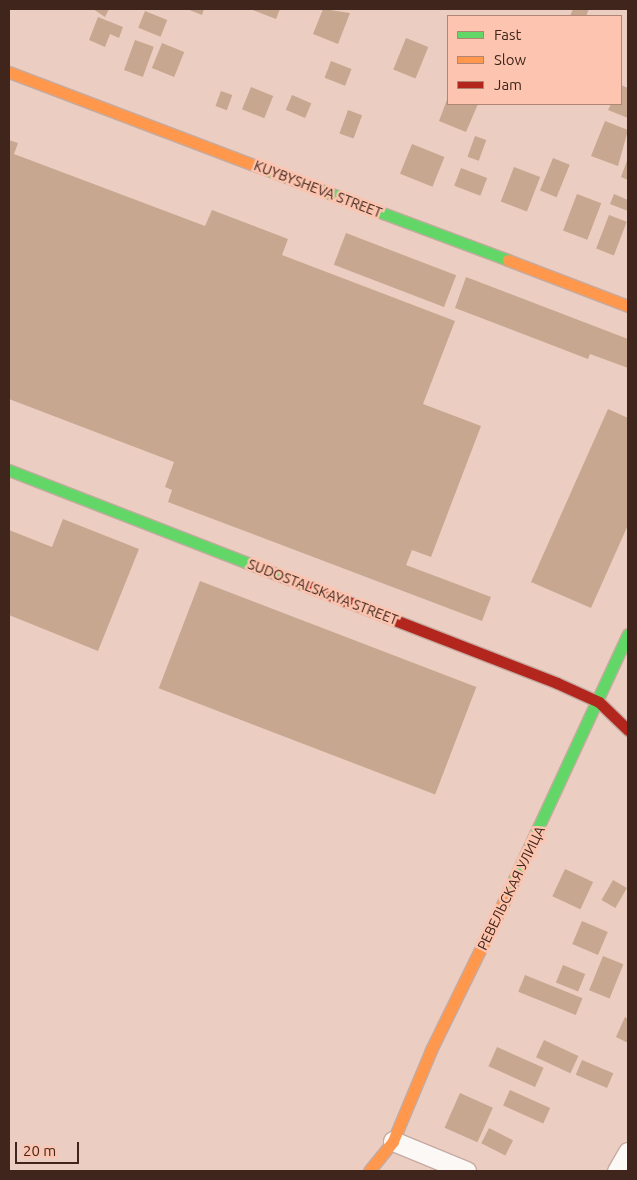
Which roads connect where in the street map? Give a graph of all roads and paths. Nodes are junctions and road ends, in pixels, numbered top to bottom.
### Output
1 (9, 72) edge
2 (628, 306) edge
3 (9, 470) edge
4 (628, 634) edge
5 (599, 702) junction
6 (628, 730) edge
7 (393, 1141) junction
8 (628, 1152) edge
9 (369, 1171) edge
10 (466, 1171) edge
11 (617, 1171) edge

1 - 2 main road, KUYBYSHEVA STREET
3 - 5 main road, SUDOSTALSKAYA STREET
4 - 5 main road, РЕВЕЛЬСКАЯ УЛИЦА
5 - 6 main road, SUDOSTALSKAYA STREET
5 - 7 main road, РЕВЕЛЬСКАЯ УЛИЦА
7 - 9 main road, РЕВЕЛЬСКАЯ УЛИЦА
7 - 10 street
8 - 11 street

